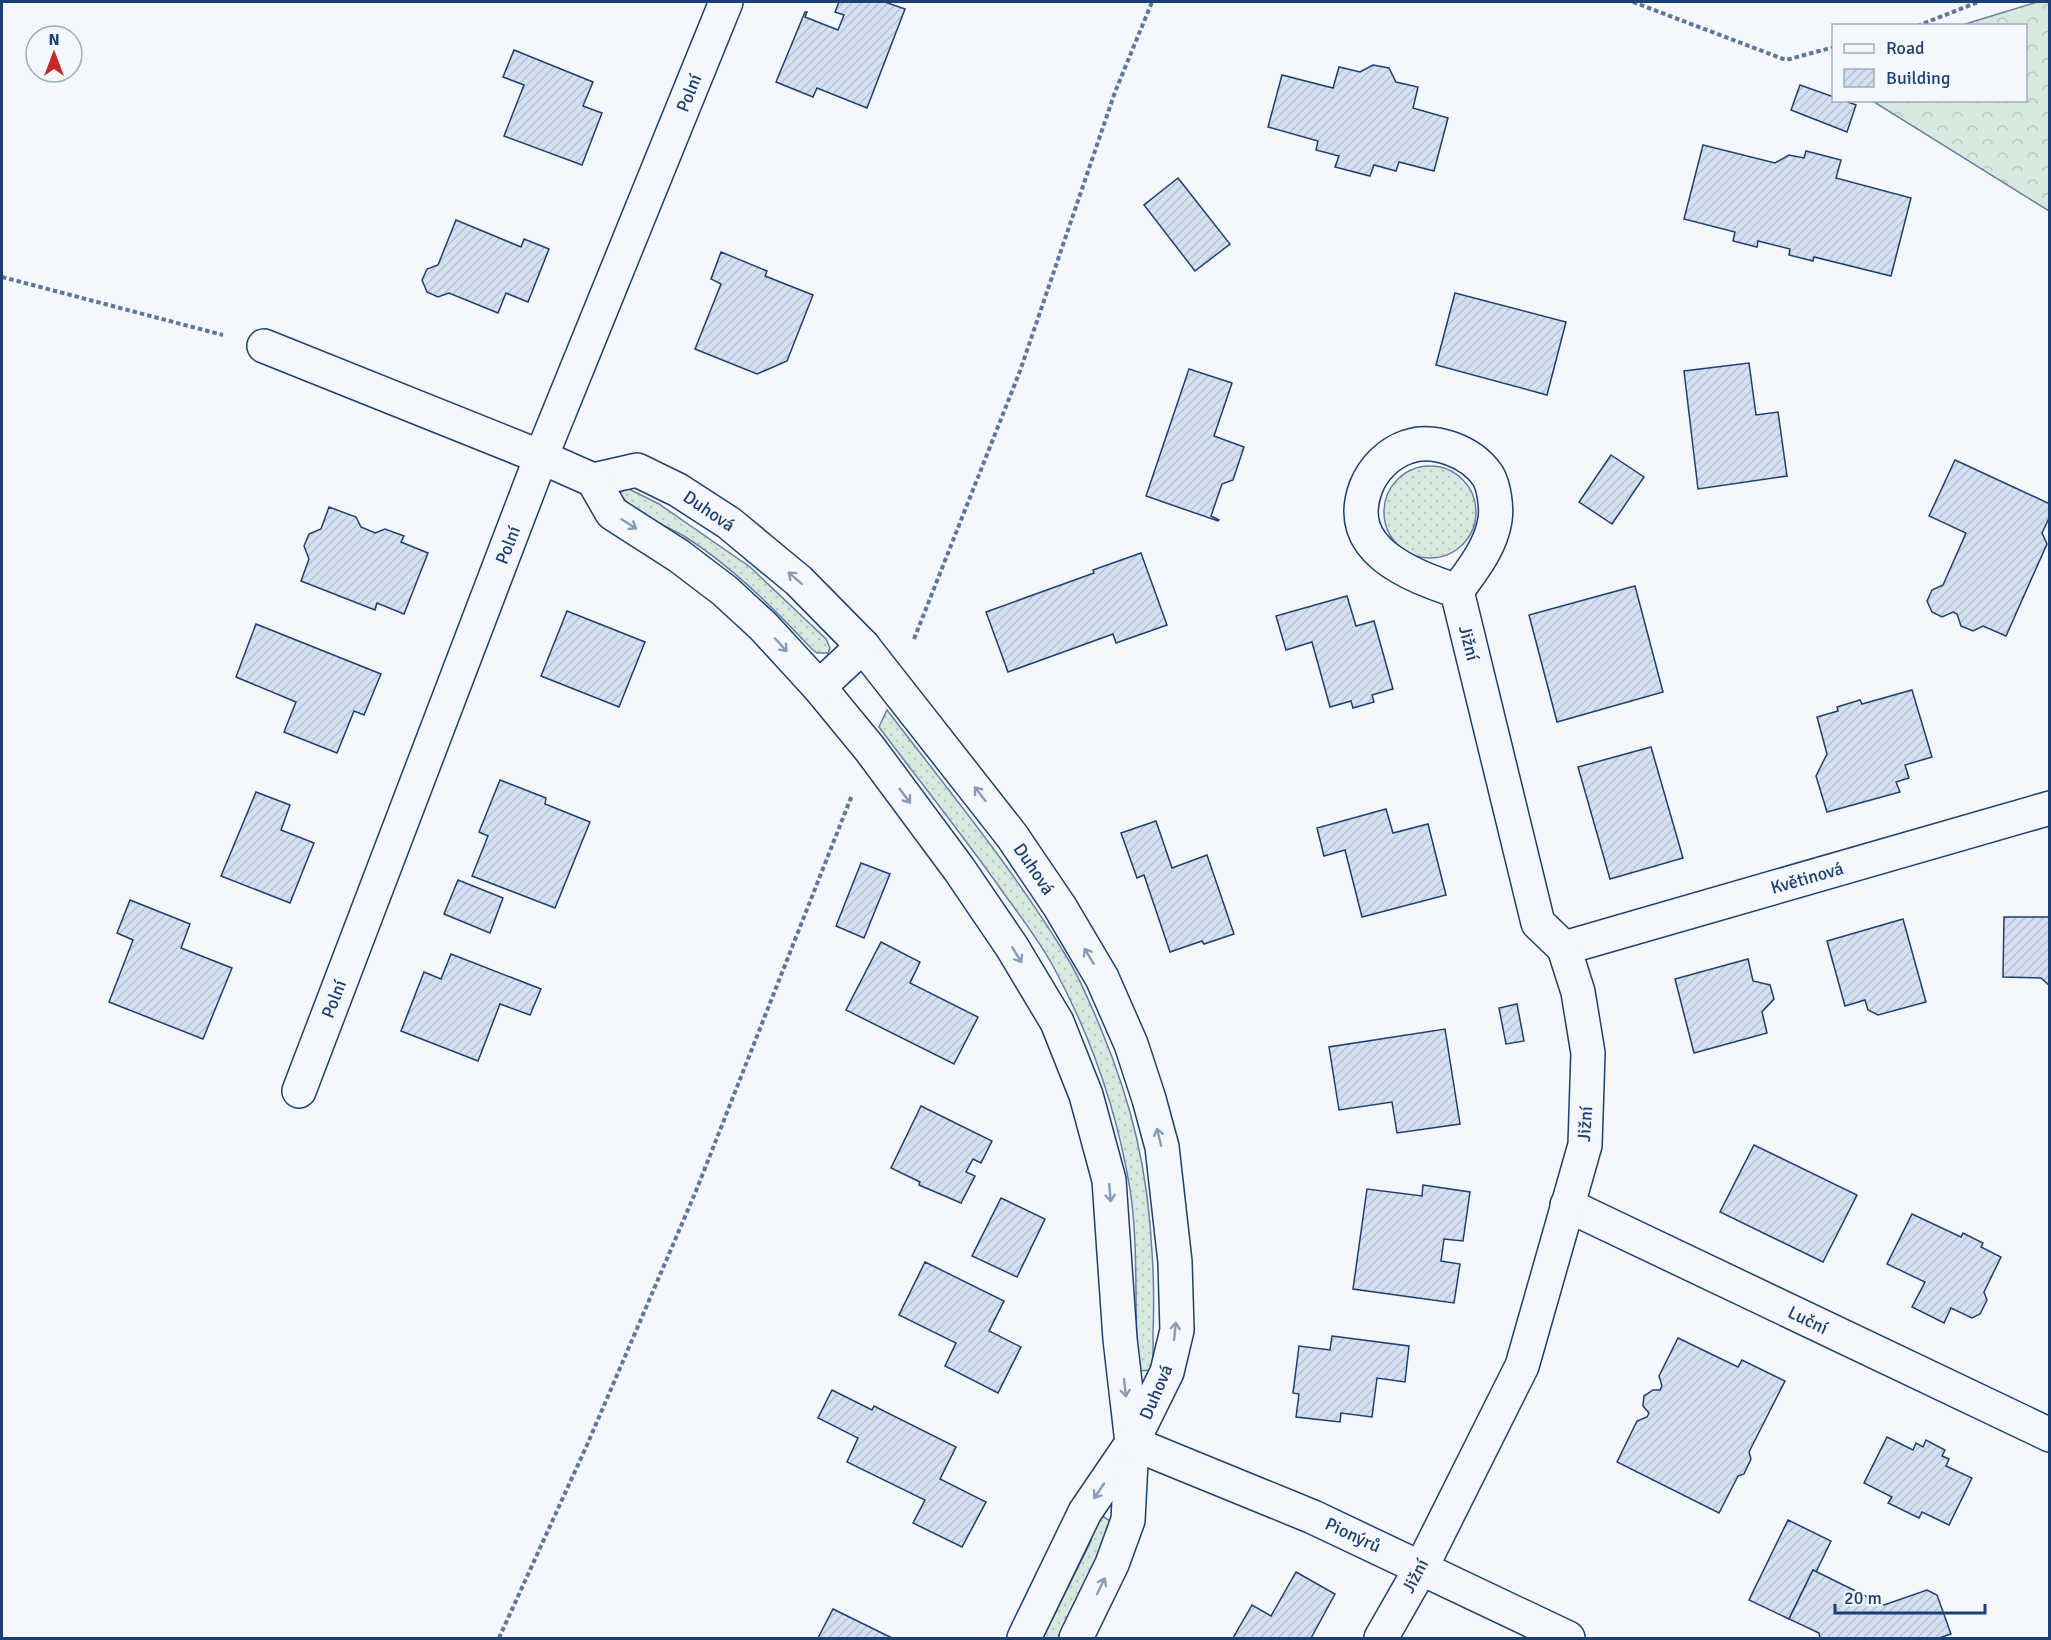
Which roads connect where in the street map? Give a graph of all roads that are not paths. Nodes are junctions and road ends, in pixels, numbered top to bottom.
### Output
1 (726, 2) edge
2 (264, 346) road end
3 (541, 457) junction
4 (592, 480) junction
5 (1457, 591) junction
6 (863, 646) junction
7 (819, 687) junction
8 (2049, 808) edge
9 (1564, 948) junction
10 (299, 1091) dead end
11 (1567, 1205) junction
12 (2049, 1436) edge
13 (1132, 1443) junction
14 (1420, 1568) junction
15 (1024, 1638) edge
16 (1076, 1638) edge
17 (1381, 1638) edge
18 (1568, 1638) edge

1 - 3 street, Polní
2 - 3 street
3 - 4 street
3 - 10 street, Polní
6 -> 4 street, Duhová
4 -> 7 street, Duhová
5 - 5 street
5 - 9 street, Jižní
6 - 7 street
13 -> 6 street, Duhová
7 -> 13 street, Duhová
8 - 9 street, Květinová
9 - 11 street, Jižní
11 - 12 street, Luční
11 - 14 street, Jižní
13 - 14 street, Pionýrů
13 -> 15 street, Duhová
16 -> 13 street, Duhová
14 - 17 street, Jižní
14 - 18 street, Pionýrů

